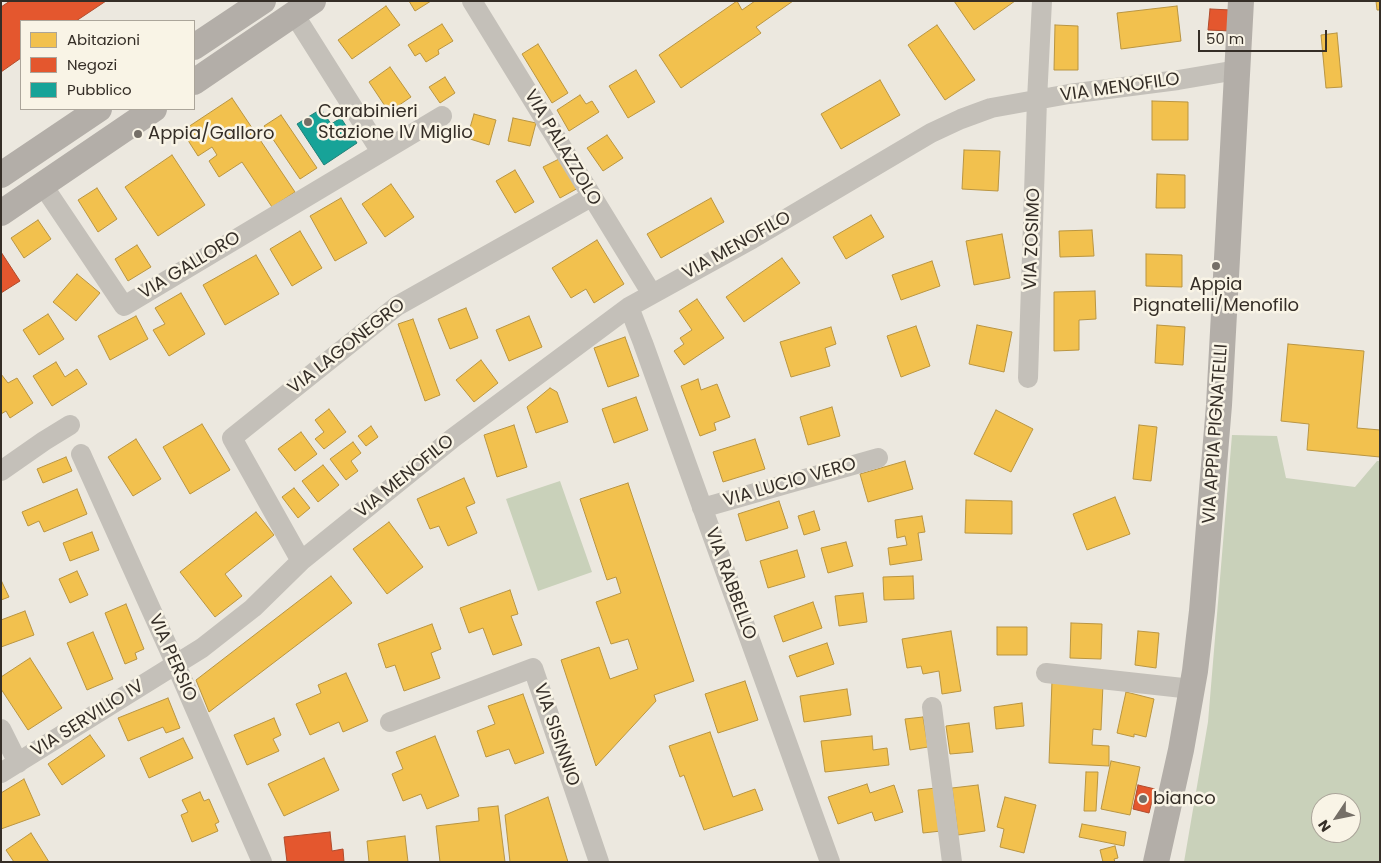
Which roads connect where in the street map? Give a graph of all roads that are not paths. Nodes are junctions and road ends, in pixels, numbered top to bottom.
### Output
1 (263, 1) edge
2 (472, 1) edge
3 (1042, 1) edge
4 (1241, 1) edge
5 (303, 8) edge
6 (195, 46) edge
7 (1237, 70) junction
8 (195, 81) edge
9 (1037, 100) junction
10 (153, 110) edge
11 (95, 112) edge
12 (442, 116) dead end
13 (381, 152) junction
14 (1, 161) edge
15 (1, 176) edge
16 (42, 184) junction
17 (591, 197) junction
18 (1, 213) edge
19 (652, 294) junction
20 (629, 307) junction
21 (1028, 378) dead end
22 (70, 425) dead end
23 (81, 454) dead end
24 (878, 458) dead end
25 (1, 471) edge
26 (702, 508) junction
27 (301, 561) junction
28 (176, 665) junction
29 (1046, 673) dead end
30 (1192, 689) junction
31 (932, 707) dead end
32 (390, 722) dead end
33 (1, 729) edge
34 (9, 768) edge
35 (262, 862) edge
36 (599, 862) edge
37 (830, 862) edge
38 (952, 862) edge
39 (1156, 862) edge

1 - 6 main road
2 - 17 street, VIA PALAZZOLO
3 - 9 street, VIA ZOSIMO
4 - 7 main road, VIA APPIA PIGNATELLI
5 - 8 main road
5 - 13 street
7 - 9 street, VIA MENOFILO
7 - 30 main road, VIA APPIA PIGNATELLI
9 - 19 street, VIA MENOFILO
9 - 21 street, VIA ZOSIMO
10 - 16 main road
11 - 14 street
11 - 15 main road
12 - 13 street, VIA GALLORO
13 - 16 street, VIA GALLORO
16 - 18 main road
17 - 19 street, VIA PALAZZOLO
17 - 27 street, VIA LAGONEGRO
19 - 20 street, VIA MENOFILO
20 - 26 street, VIA RABBELLO
20 - 27 street, VIA MENOFILO
22 - 25 street
23 - 28 street, VIA PERSIO
24 - 26 street, VIA LUCIO VERO
26 - 37 street, VIA RABBELLO
27 - 28 street, VIA MENOFILO
28 - 34 street, VIA SERVILIO IV
28 - 35 street, VIA PERSIO
29 - 30 street
30 - 39 main road, VIA APPIA PIGNATELLI
31 - 38 street
32 - 36 street, VIA SISINNIO
33 - 34 street

